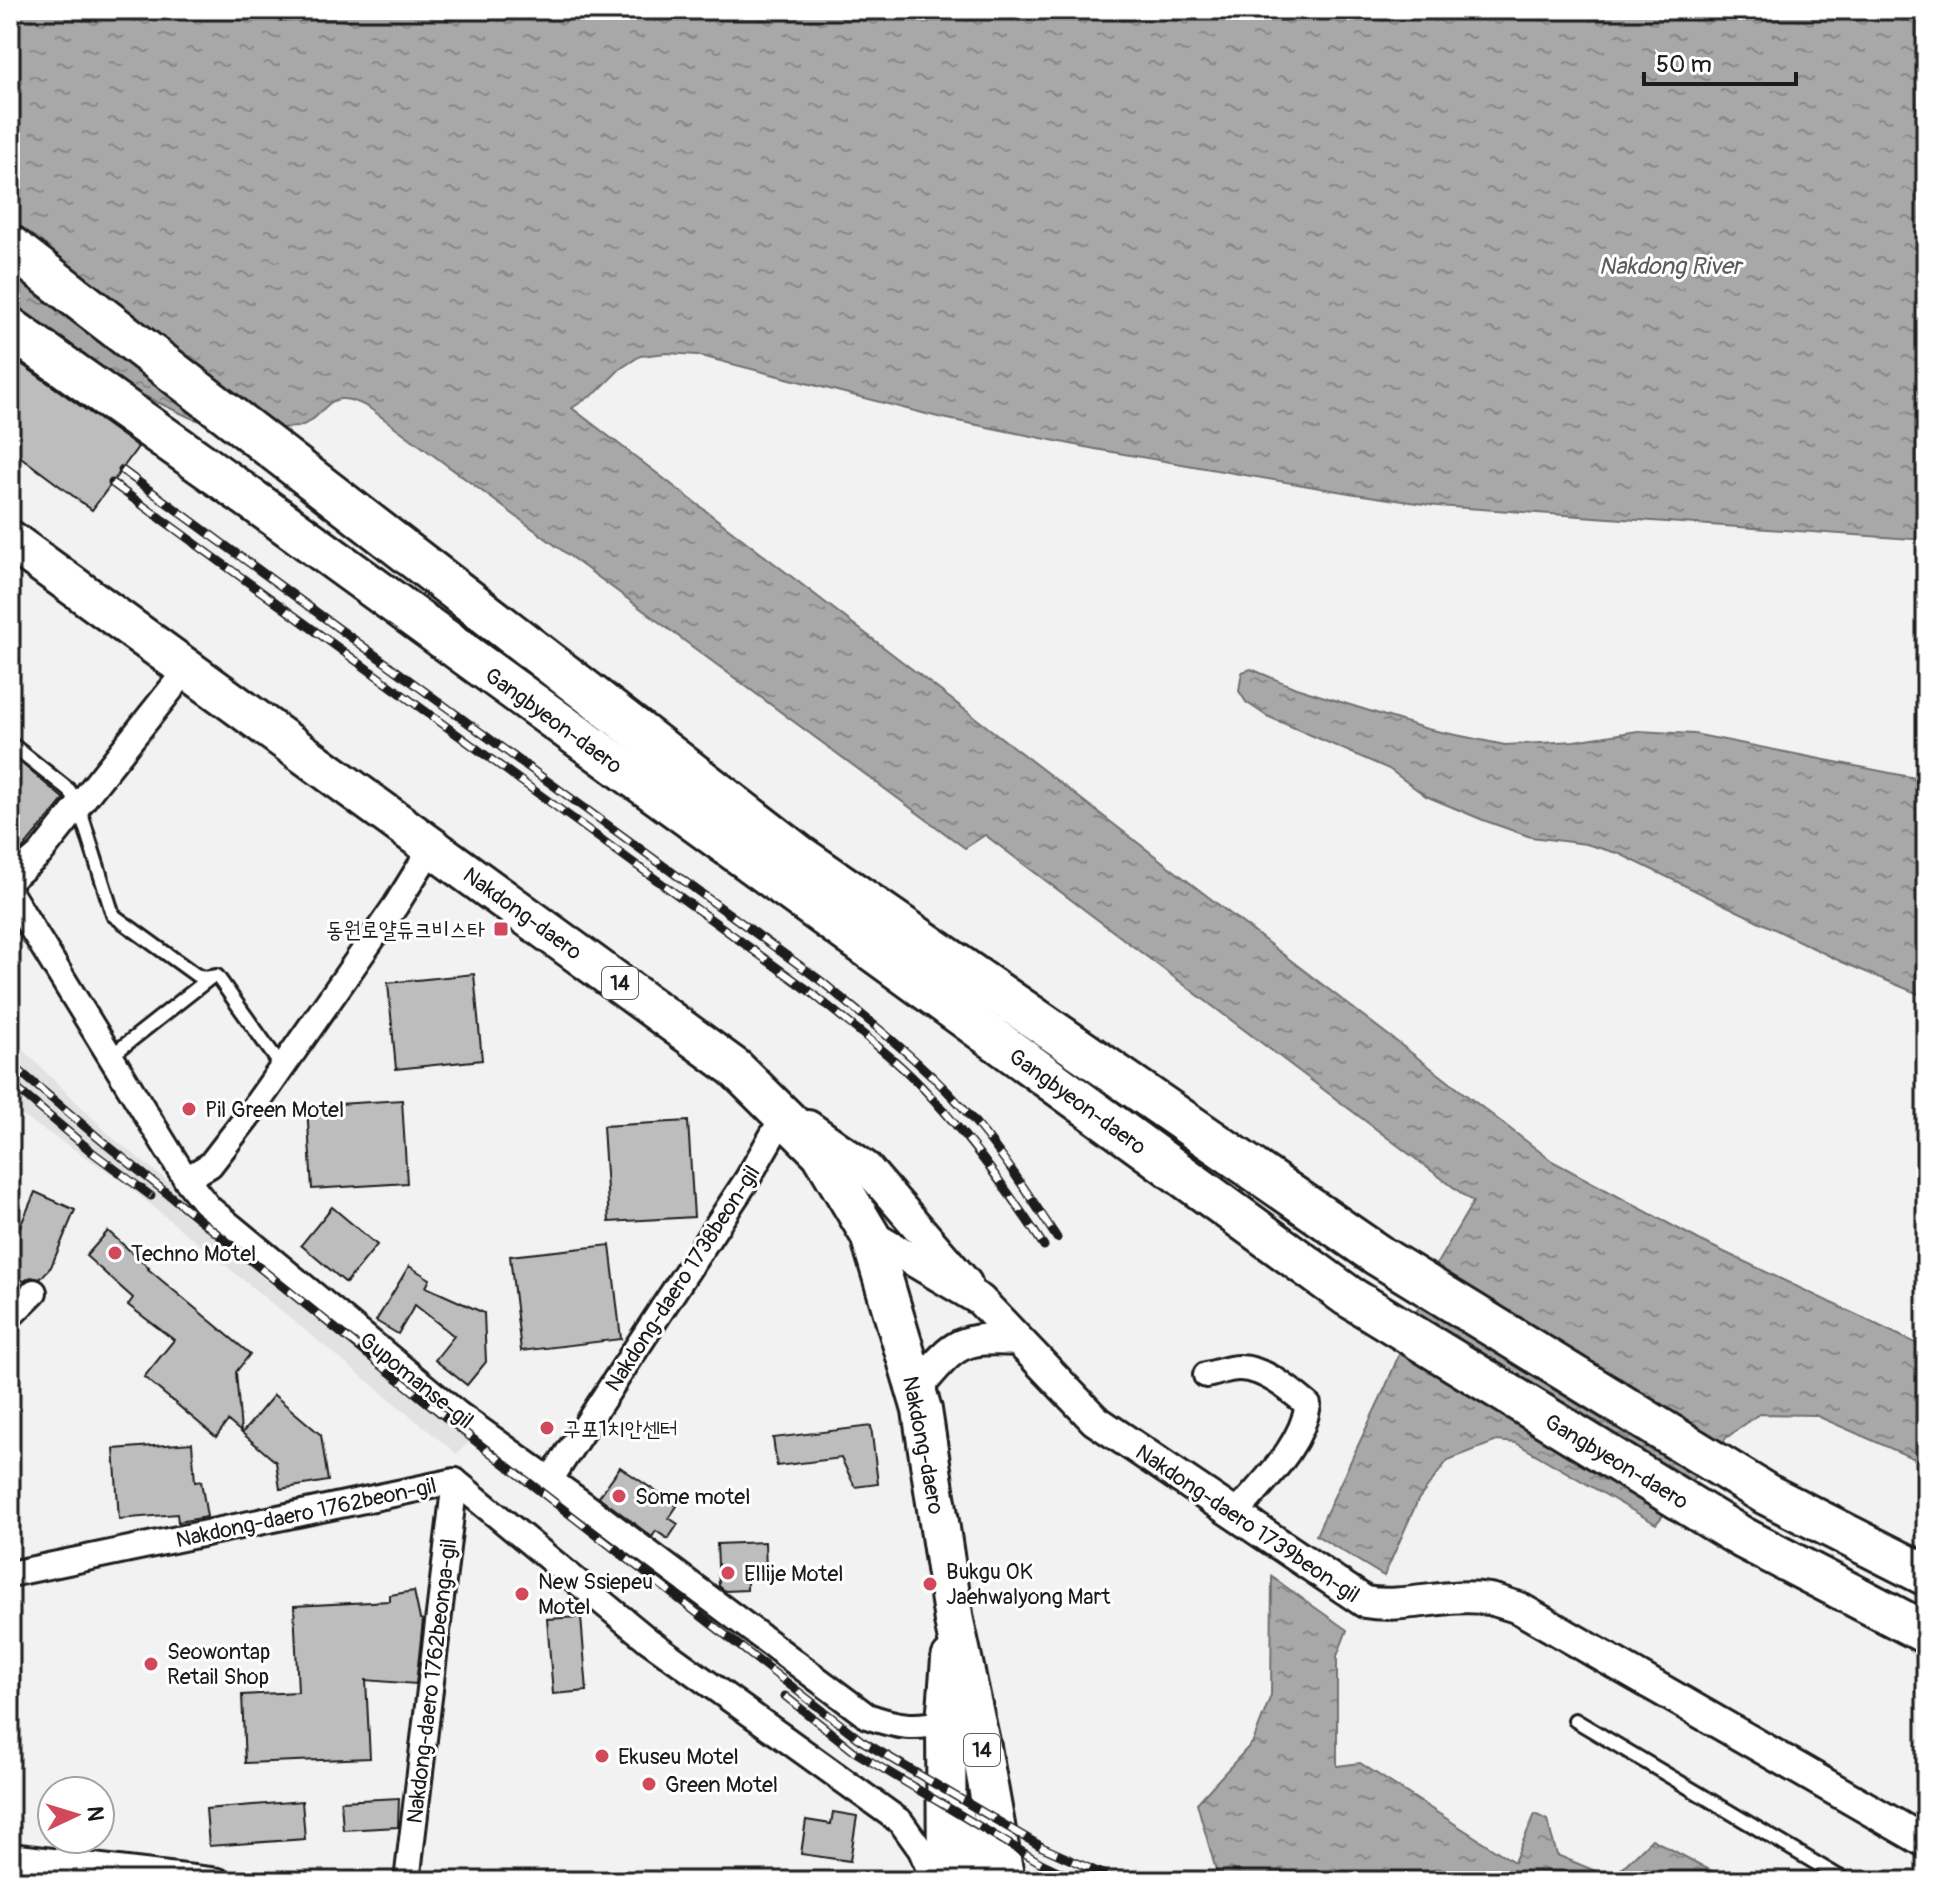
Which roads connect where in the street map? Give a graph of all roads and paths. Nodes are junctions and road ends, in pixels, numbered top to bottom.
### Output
1 (10, 246) edge
2 (10, 328) edge
3 (10, 540) edge
4 (188, 668) junction
5 (10, 743) edge
6 (78, 804) junction
7 (432, 847) junction
8 (10, 880) edge
9 (10, 893) edge
10 (210, 978) junction
11 (111, 1056) junction
12 (282, 1067) junction
13 (773, 1104) junction
14 (186, 1179) junction
15 (870, 1235) junction
16 (34, 1292) dead end
17 (980, 1300) junction
18 (10, 1316) edge
19 (1018, 1340) junction
20 (1206, 1375) dead end
21 (916, 1389) junction
22 (550, 1480) junction
23 (455, 1481) junction
24 (1236, 1514) junction
25 (10, 1574) edge
26 (1926, 1575) edge
27 (954, 1621) junction
28 (1926, 1633) edge
29 (1575, 1720) dead end
30 (946, 1740) junction
31 (945, 1808) junction
32 (1926, 1842) edge
33 (10, 1856) edge
34 (996, 1880) edge
35 (218, 1881) edge
36 (407, 1881) edge
37 (934, 1881) edge
38 (947, 1881) edge
39 (961, 1881) edge
40 (1846, 1881) edge

1 - 26 highway, Gangbyeon-daero
2 - 28 highway, Gangbyeon-daero
3 - 4 main road, Nakdong-daero / 14
4 - 6 street
4 - 7 main road, Nakdong-daero / 14
5 - 6 lane
6 - 8 street
6 - 10 lane
7 - 12 street
7 - 13 main road, Nakdong-daero / 14
9 - 11 street, Gupomanse-gil
10 - 11 lane
10 - 12 lane
11 - 14 street, Gupomanse-gil
12 - 14 street
13 - 15 main road, Nakdong-daero / 14
13 - 17 street
13 - 22 street, Nakdong-daero 1738beon-gil
14 - 22 street, Gupomanse-gil
15 - 17 street, Nakdong-daero 1739beon-gil
15 - 21 main road, Nakdong-daero / 14
16 - 18 street
17 - 19 street, Nakdong-daero 1739beon-gil
19 - 21 street
19 - 24 street, Nakdong-daero 1739beon-gil
20 - 24 street
21 - 27 main road, Nakdong-daero / 14
22 - 30 street, Gupomanse-gil
23 - 25 street, Nakdong-daero 1762beon-gil
23 - 36 street, Nakdong-daero 1762beonga-gil
23 - 37 street, Nakdong-daero 1762beon-gil
24 - 32 street, Nakdong-daero 1739beon-gil
27 - 30 main road, Nakdong-daero
27 - 34 main road, Nakdong-daero / 14
29 - 40 lane
30 - 31 main road, Nakdong-daero
30 - 34 street
31 - 38 main road, Nakdong-daero
31 - 39 lane
33 - 35 street

